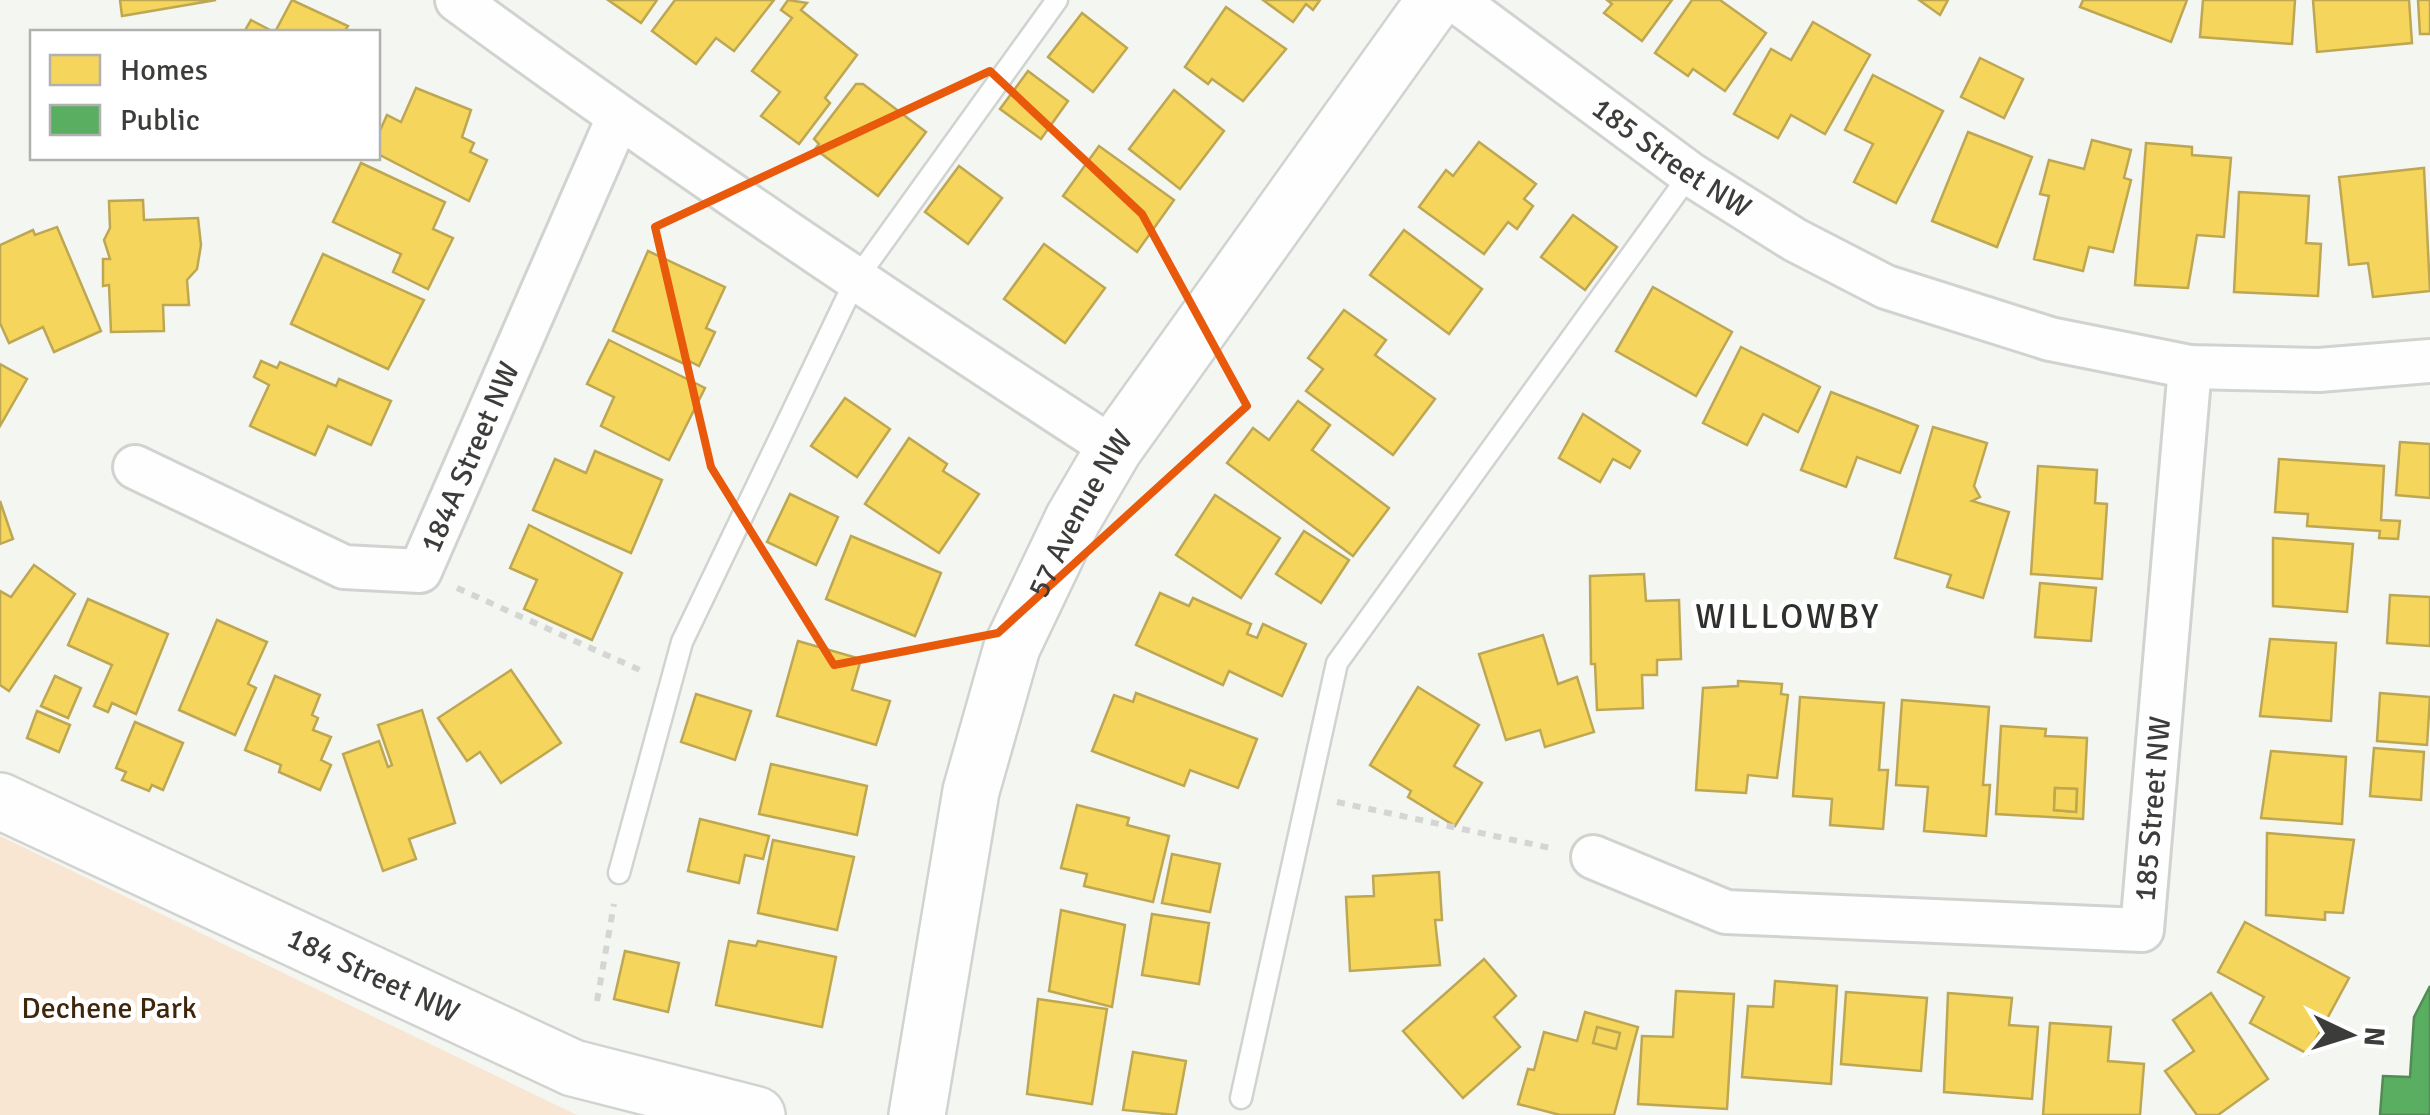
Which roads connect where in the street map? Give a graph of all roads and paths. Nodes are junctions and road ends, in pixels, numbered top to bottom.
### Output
1 (456, 0) edge
2 (1057, 0) edge
3 (1435, 0) edge
4 (1455, 0) edge
5 (618, 118) junction
6 (1690, 174) junction
7 (855, 281) junction
8 (2430, 361) edge
9 (2190, 367) junction
10 (1114, 448) junction
11 (135, 467) dead end
12 (420, 570) junction
13 (669, 683) junction
14 (1306, 796) junction
15 (0, 802) edge
16 (1593, 857) joint
17 (619, 873) joint
18 (597, 1001) dead end
19 (1241, 1098) dead end
20 (758, 1115) edge
21 (917, 1115) edge

1 - 5 street
2 - 7 lane
3 - 10 street, 57 Avenue NW
4 - 6 street, 185 Street NW
5 - 7 street
5 - 12 street, 184A Street NW
6 - 9 street, 185 Street NW
6 - 14 lane
7 - 10 street
7 - 13 lane
8 - 9 street, 185 Street NW
9 - 16 street, 185 Street NW
10 - 21 street, 57 Avenue NW
11 - 12 street, 184A Street NW
12 - 13 path
13 - 17 lane
14 - 16 path
14 - 19 lane
15 - 20 street, 184 Street NW
17 - 18 path

